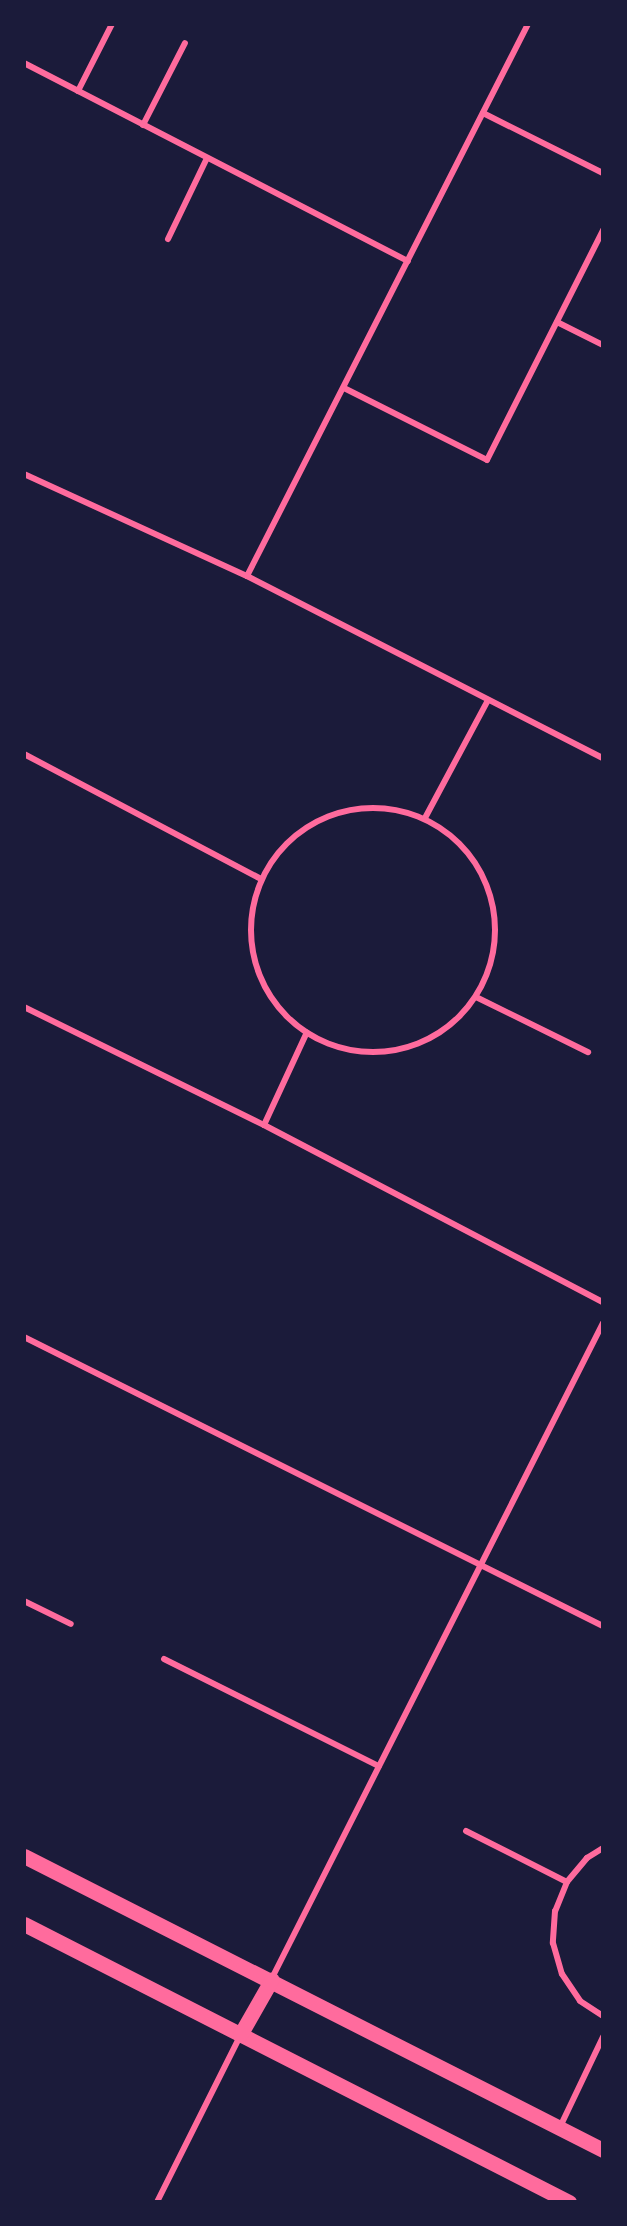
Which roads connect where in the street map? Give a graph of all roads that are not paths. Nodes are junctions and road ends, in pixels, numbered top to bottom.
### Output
1 (112, 24) edge
2 (528, 24) edge
3 (186, 43) dead end
4 (24, 63) edge
5 (78, 92) junction
6 (483, 113) junction
7 (143, 125) junction
8 (206, 160) junction
9 (603, 173) edge
10 (603, 230) edge
11 (168, 239) dead end
12 (408, 261) junction
13 (556, 322) junction
14 (603, 345) edge
15 (344, 388) junction
16 (24, 474) edge
17 (247, 576) junction
18 (488, 700) junction
19 (24, 754) edge
20 (603, 758) edge
21 (425, 818) junction
22 (261, 879) junction
23 (476, 997) junction
24 (24, 1007) edge
25 (307, 1032) junction
26 (588, 1052) dead end
27 (264, 1125) junction
28 (603, 1302) edge
29 (603, 1323) edge
30 (24, 1337) edge
31 (481, 1564) junction
32 (24, 1601) edge
33 (71, 1624) dead end
34 (603, 1626) edge
35 (164, 1659) dead end
36 (379, 1766) junction
37 (466, 1831) dead end
38 (603, 1848) edge
39 (24, 1856) edge
40 (567, 1882) junction
41 (24, 1924) edge
42 (272, 1979) junction
43 (603, 2016) edge
44 (240, 2035) junction
45 (603, 2037) edge
46 (560, 2128) junction
47 (603, 2150) edge
48 (157, 2202) edge
49 (569, 2202) edge

1 - 5 street
2 - 6 street
3 - 7 street
4 - 5 street
5 - 7 street
6 - 9 street
6 - 12 street
7 - 8 street
8 - 11 street
8 - 12 street
10 - 13 street
12 - 15 street
13 - 14 street
13 - 15 street
15 - 17 street
16 - 17 street
17 - 18 street
18 - 20 street
18 - 21 street
19 - 22 street
21 - 22 street
21 - 23 street
22 - 25 street
23 - 25 street
23 - 26 street
24 - 27 street
25 - 27 street
27 - 28 street
29 - 31 street
30 - 31 street
31 - 34 street
31 - 36 street
32 - 33 street
35 - 36 street
36 - 42 street
37 - 40 street
38 - 40 street
39 - 42 main road
40 - 43 street
41 - 44 main road
42 - 44 main road
42 - 46 main road
44 - 48 street
44 - 49 main road
45 - 46 street
46 - 47 main road

